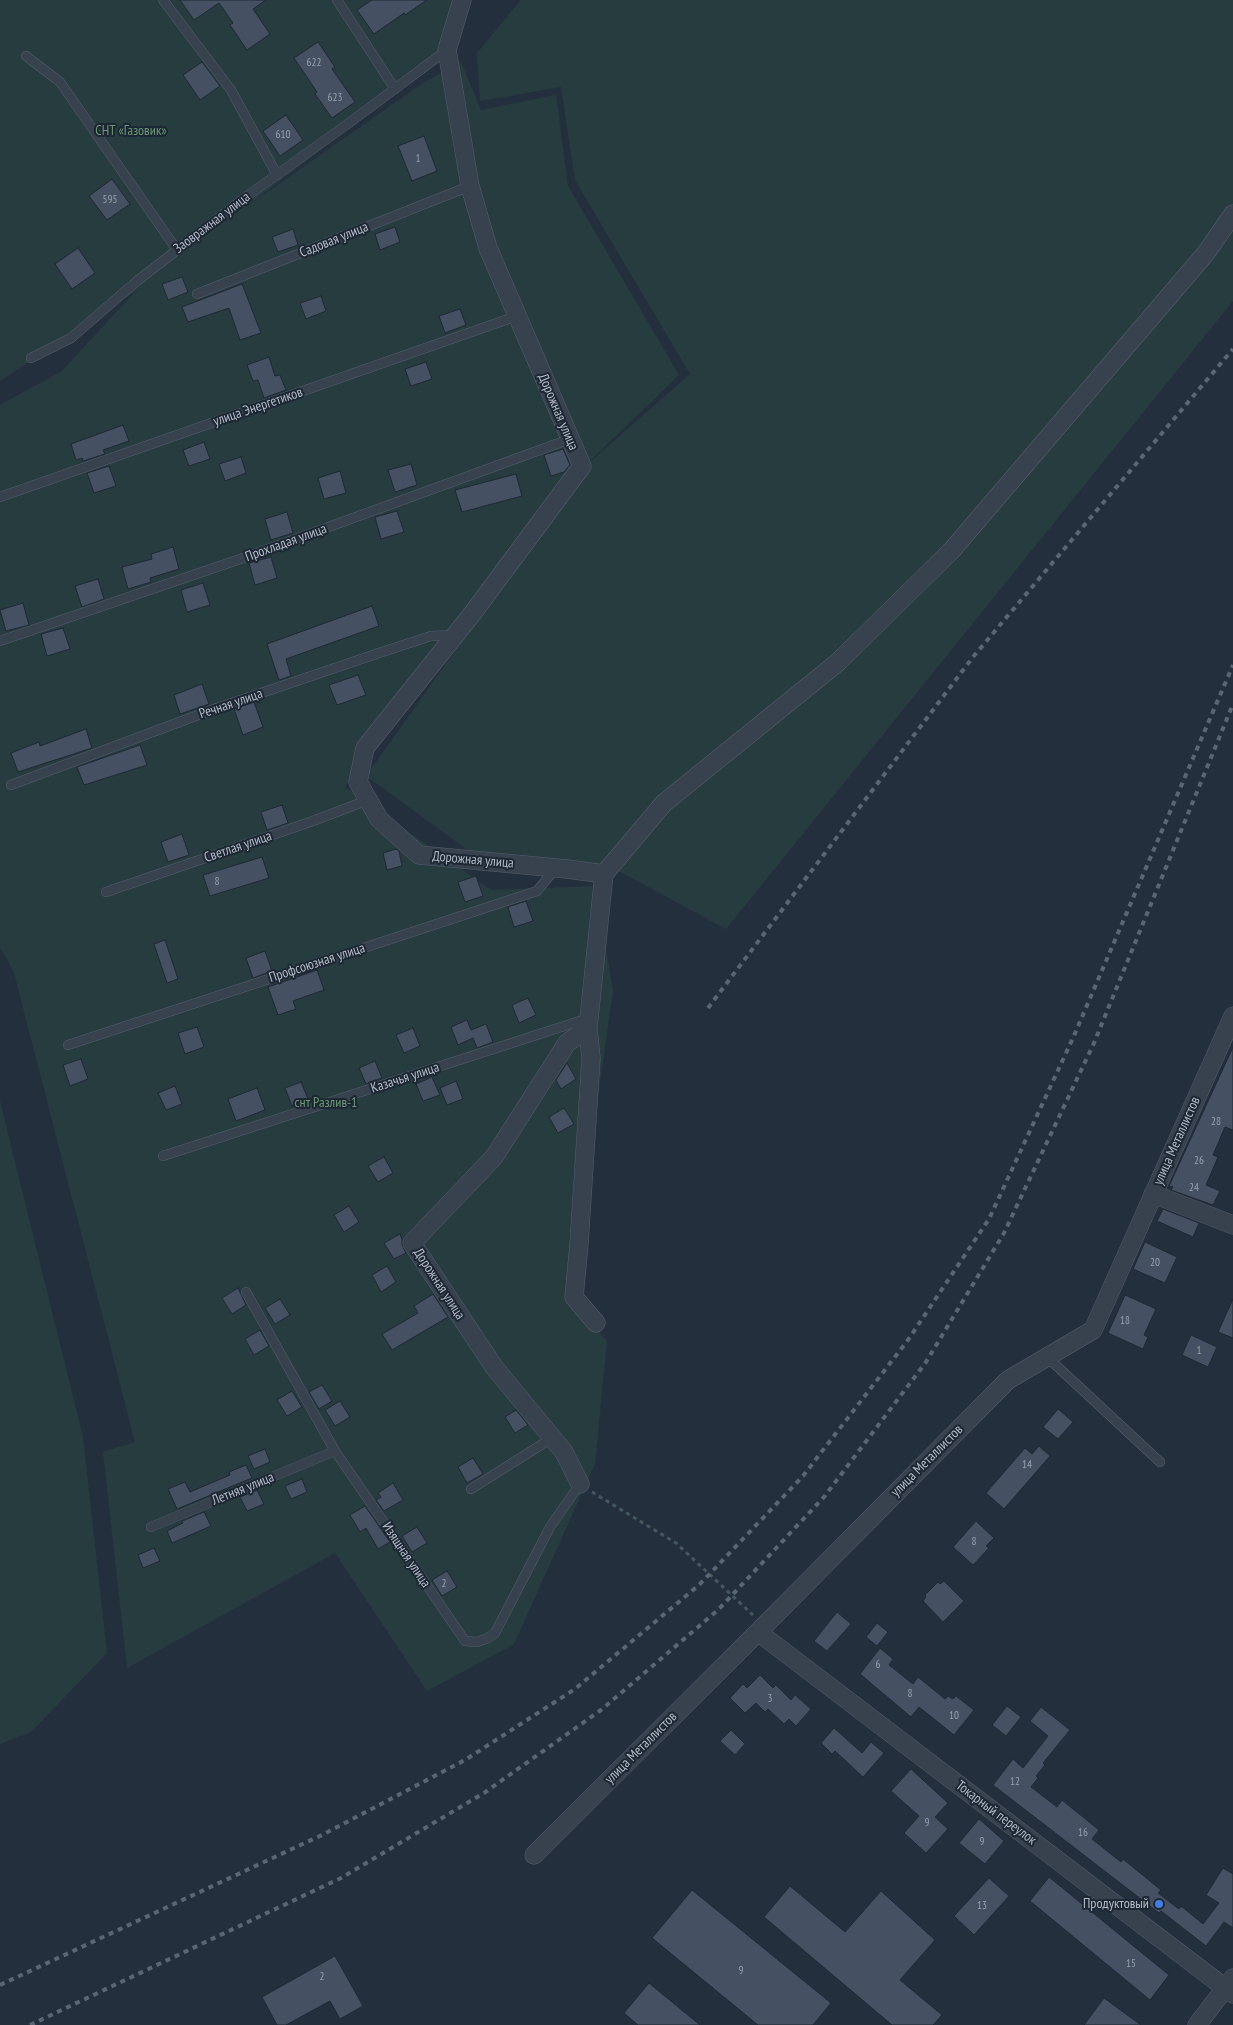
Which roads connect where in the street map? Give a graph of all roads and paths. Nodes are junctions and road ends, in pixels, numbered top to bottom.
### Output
1 (163, 0) edge
2 (337, 0) edge
3 (462, 0) edge
4 (447, 50) junction
5 (26, 56) dead end
6 (395, 89) junction
7 (277, 175) junction
8 (470, 186) junction
9 (1233, 214) edge
10 (177, 250) junction
11 (197, 294) dead end
12 (517, 316) junction
13 (31, 358) dead end
14 (570, 439) junction
15 (0, 497) edge
16 (455, 634) junction
17 (0, 641) edge
18 (11, 785) dead end
19 (368, 800) junction
20 (556, 868) junction
21 (604, 874) junction
22 (106, 892) dead end
23 (1233, 1016) edge
24 (588, 1023) junction
25 (68, 1045) dead end
26 (163, 1156) dead end
27 (1154, 1194) junction
28 (1233, 1225) edge
29 (246, 1292) dead end
30 (596, 1323) dead end
31 (1047, 1357) junction
32 (552, 1438) junction
33 (336, 1451) junction
34 (1160, 1462) dead end
35 (580, 1484) junction
36 (471, 1489) dead end
37 (151, 1527) dead end
38 (762, 1629) junction
39 (534, 1855) dead end
40 (1231, 1987) edge
41 (1197, 2025) edge

1 - 7 lane
2 - 6 lane
3 - 4 street
4 - 6 lane, Заовражная улица
4 - 8 street, Дорожная улица
5 - 10 lane
6 - 7 lane, Заовражная улица
7 - 10 lane, Заовражная улица
8 - 11 lane, Садовая улица
8 - 12 street, Дорожная улица
9 - 21 street
10 - 13 lane, Заовражная улица
12 - 14 street, Дорожная улица
12 - 15 lane, улица Энергетиков
14 - 16 street, Дорожная улица
14 - 17 lane, Прохладая улица
16 - 18 lane, Речная улица
16 - 19 street, Дорожная улица
19 - 20 street, Дорожная улица
19 - 22 lane, Светлая улица
20 - 21 street, Дорожная улица
20 - 25 lane, Профсоюзная улица
21 - 24 street
23 - 27 street, улица Металлистов
24 - 26 lane, Казачья улица
24 - 30 street
24 - 32 street, Дорожная улица
27 - 28 street
27 - 31 street, улица Металлистов
29 - 33 lane, Изящная улица
31 - 34 lane
31 - 38 street, улица Металлистов
32 - 35 street, Дорожная улица
32 - 36 lane
33 - 35 lane, Изящная улица
33 - 37 lane, Летняя улица
35 - 38 path
38 - 39 street, улица Металлистов
38 - 40 street, Токарный переулок
40 - 41 street

